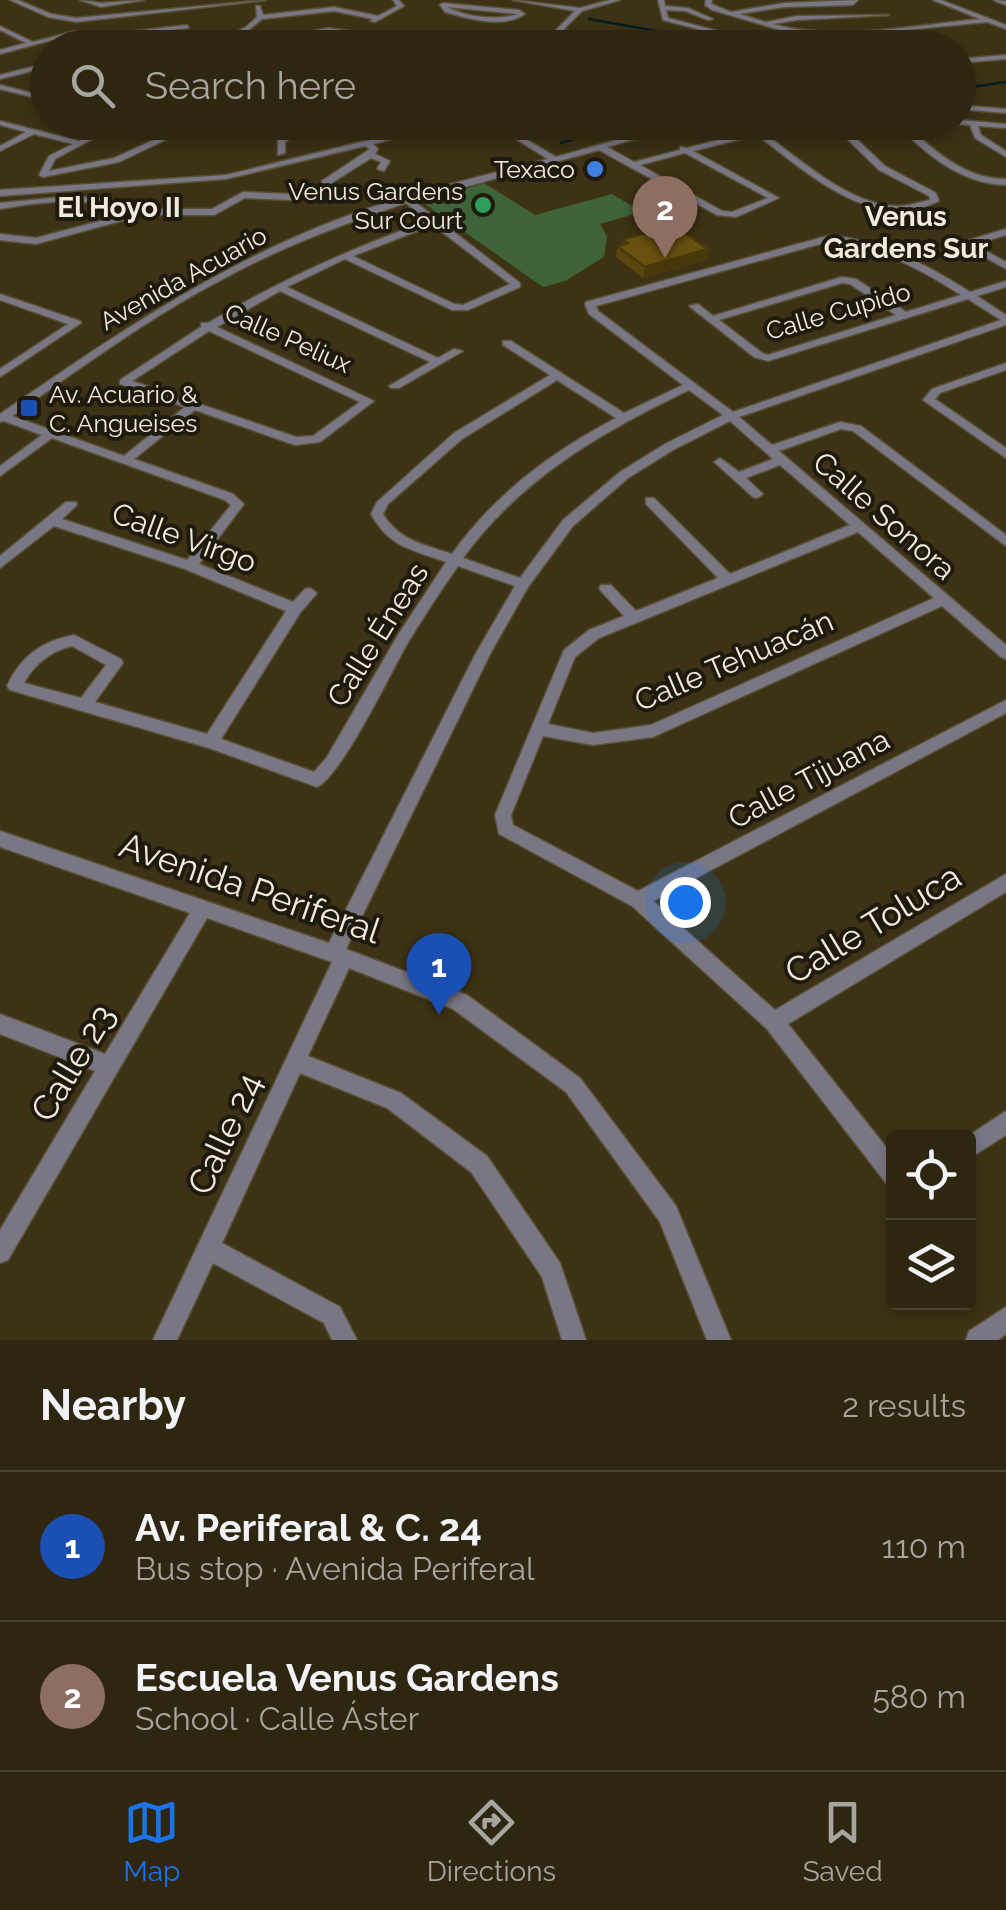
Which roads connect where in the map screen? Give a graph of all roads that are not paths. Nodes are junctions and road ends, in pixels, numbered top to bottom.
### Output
1 (83, 0) edge
2 (140, 0) edge
3 (252, 0) edge
4 (262, 0) edge
5 (396, 0) edge
6 (516, 0) edge
7 (617, 0) edge
8 (710, 0) edge
9 (855, 0) edge
10 (936, 0) edge
11 (997, 0) edge
12 (17, 2) edge
13 (444, 2) edge
14 (1006, 3) edge
15 (662, 4) edge
16 (0, 7) edge
17 (198, 8) junction
18 (580, 10) junction
19 (727, 14) junction
20 (696, 15) junction
21 (886, 16) dead end
22 (260, 17) junction
23 (379, 18) junction
24 (710, 19) dead end
25 (988, 20) junction
26 (680, 22) junction
27 (764, 24) junction
28 (187, 27) junction
29 (1006, 27) edge
30 (0, 28) edge
31 (161, 30) edge
32 (179, 30) edge
33 (244, 30) edge
34 (357, 30) edge
35 (559, 30) edge
36 (711, 30) edge
37 (786, 30) edge
38 (877, 30) edge
39 (30, 43) edge
40 (30, 44) edge
41 (0, 52) edge
42 (1006, 57) edge
43 (976, 60) edge
44 (30, 70) edge
45 (0, 78) edge
46 (0, 87) edge
47 (30, 94) edge
48 (976, 108) edge
49 (1006, 111) edge
50 (0, 123) edge
51 (976, 123) edge
52 (1006, 126) edge
53 (30, 130) edge
54 (976, 131) edge
55 (30, 132) edge
56 (67, 140) edge
57 (85, 140) edge
58 (160, 140) edge
59 (284, 140) edge
60 (401, 140) edge
61 (521, 140) edge
62 (625, 140) edge
63 (725, 140) edge
64 (769, 140) edge
65 (853, 140) edge
66 (918, 140) edge
67 (79, 143) junction
68 (600, 147) junction
69 (390, 148) dead end
70 (0, 149) edge
71 (371, 150) junction
72 (683, 150) junction
73 (281, 152) dead end
74 (1006, 155) edge
75 (554, 160) junction
76 (632, 164) junction
77 (382, 169) dead end
78 (1006, 182) edge
79 (330, 183) junction
80 (306, 185) dead end
81 (0, 193) edge
82 (88, 198) junction
83 (407, 200) junction
84 (0, 206) edge
85 (68, 206) dead end
86 (143, 212) junction
87 (435, 221) junction
88 (4, 232) edge
89 (1006, 232) edge
90 (344, 255) junction
91 (1006, 266) edge
92 (1006, 284) edge
93 (279, 287) junction
94 (967, 296) junction
95 (0, 298) edge
96 (694, 306) dead end
97 (905, 316) junction
98 (712, 319) junction
99 (1006, 321) edge
100 (205, 325) junction
101 (506, 343) dead end
102 (458, 352) dead end
103 (0, 356) edge
104 (18, 362) junction
105 (438, 362) junction
106 (1006, 366) edge
107 (0, 374) edge
108 (556, 376) junction
109 (691, 385) junction
110 (395, 386) dead end
111 (191, 408) junction
112 (731, 416) junction
113 (622, 417) junction
114 (2, 418) edge
115 (52, 434) junction
116 (1006, 454) edge
117 (776, 455) junction
118 (126, 460) junction
119 (720, 462) dead end
120 (0, 472) edge
121 (738, 477) junction
122 (756, 494) dead end
123 (650, 501) dead end
124 (71, 505) dead end
125 (53, 521) junction
126 (858, 527) junction
127 (1006, 542) edge
128 (456, 560) junction
129 (0, 563) edge
130 (190, 566) junction
131 (727, 578) junction
132 (523, 584) junction
133 (606, 588) dead end
134 (310, 593) dead end
135 (943, 600) junction
136 (295, 609) junction
137 (632, 617) junction
138 (1006, 654) edge
139 (84, 705) junction
140 (1006, 706) edge
141 (539, 729) junction
142 (210, 742) junction
143 (0, 839) edge
144 (1006, 882) edge
145 (638, 900) junction
146 (203, 908) junction
147 (339, 955) junction
148 (774, 1022) junction
149 (0, 1024) edge
150 (295, 1060) junction
151 (110, 1066) junction
152 (1006, 1122) edge
153 (976, 1143) edge
154 (886, 1168) edge
155 (208, 1248) junction
156 (0, 1252) edge
157 (1006, 1320) edge
158 (165, 1340) edge
159 (345, 1340) edge
160 (574, 1340) edge
161 (719, 1340) edge
162 (978, 1340) edge

1 - 2 street
3 - 4 street
3 - 17 street
3 - 22 street
5 - 23 street
6 - 18 street
7 - 18 street
8 - 19 street
9 - 19 street
10 - 25 street
11 - 14 street
12 - 16 street
12 - 17 street
13 - 13 street
15 - 20 street
15 - 26 street
17 - 28 street
18 - 35 street
19 - 27 street
20 - 24 street
20 - 26 street
21 - 27 street
22 - 23 street
22 - 33 street
23 - 34 street
25 - 29 street
25 - 38 street
26 - 36 street
27 - 37 street
28 - 31 street
28 - 32 street
30 - 39 street
40 - 41 street
42 - 43 street
44 - 45 street
46 - 47 street
48 - 49 street
50 - 53 street
51 - 52 street
54 - 74 street
55 - 70 street
56 - 67 street
57 - 67 street
58 - 67 street
59 - 73 street
60 - 71 street
61 - 75 street
62 - 68 street, Avenida Acuario
63 - 72 street
64 - 65 street
66 - 78 street
68 - 75 street, Avenida Acuario
68 - 76 street
69 - 71 street
71 - 77 street
71 - 79 street
71 - 81 street
72 - 76 street
72 - 76 street
75 - 83 street, Avenida Acuario
79 - 80 street
79 - 86 street
82 - 84 street
82 - 85 street
82 - 86 street
83 - 87 street
83 - 114 street, Avenida Acuario
86 - 88 street
87 - 90 street
87 - 90 street
89 - 91 street
90 - 93 street
92 - 94 street, Calle Cupido
93 - 100 street
93 - 105 street
94 - 97 street, Calle Cupido
94 - 99 street
94 - 109 street, Calle Sonora
95 - 104 street
96 - 98 street, Calle Cupido
97 - 98 street
97 - 98 street, Calle Cupido
99 - 112 street, Calle 24
100 - 111 street
100 - 111 street, Calle Peliux
101 - 108 street
102 - 105 street
103 - 104 street
104 - 107 street
105 - 110 street
106 - 116 street
108 - 113 street
108 - 128 street
109 - 112 street, Calle Sonora
109 - 113 street, Calle Éneas
111 - 118 street
112 - 117 street, Calle Sonora
112 - 132 street, Calle 24
113 - 128 street, Calle Éneas
114 - 115 street
115 - 118 street
115 - 120 street
117 - 121 street
117 - 126 street, Calle Sonora
117 - 127 street
118 - 130 street
119 - 121 street
121 - 122 street
123 - 131 street
124 - 125 street
125 - 129 street
125 - 130 street, Calle Virgo
126 - 131 street
126 - 135 street, Calle Sonora
128 - 132 street
128 - 142 street, Calle Éneas
130 - 136 street, Calle Virgo
131 - 137 street
132 - 147 street, Calle 24
133 - 137 street
134 - 136 street
135 - 138 street, Calle Sonora
135 - 141 street, Calle Tehuacán
136 - 142 street
137 - 141 street
139 - 139 street, Calle Éneas
139 - 142 street, Calle Éneas
140 - 145 street, Calle Tijuana
141 - 145 street
143 - 146 street, Avenida Periferal
144 - 148 street, Calle Toluca
145 - 148 street
146 - 147 street, Avenida Periferal
146 - 151 street, Calle 23
147 - 150 street, Calle 24
147 - 161 street, Avenida Periferal
148 - 154 street
149 - 151 street
150 - 155 street, Calle 24
150 - 160 street
151 - 156 street, Calle 23
152 - 153 street
155 - 158 street, Calle 24
155 - 159 street
157 - 162 street

